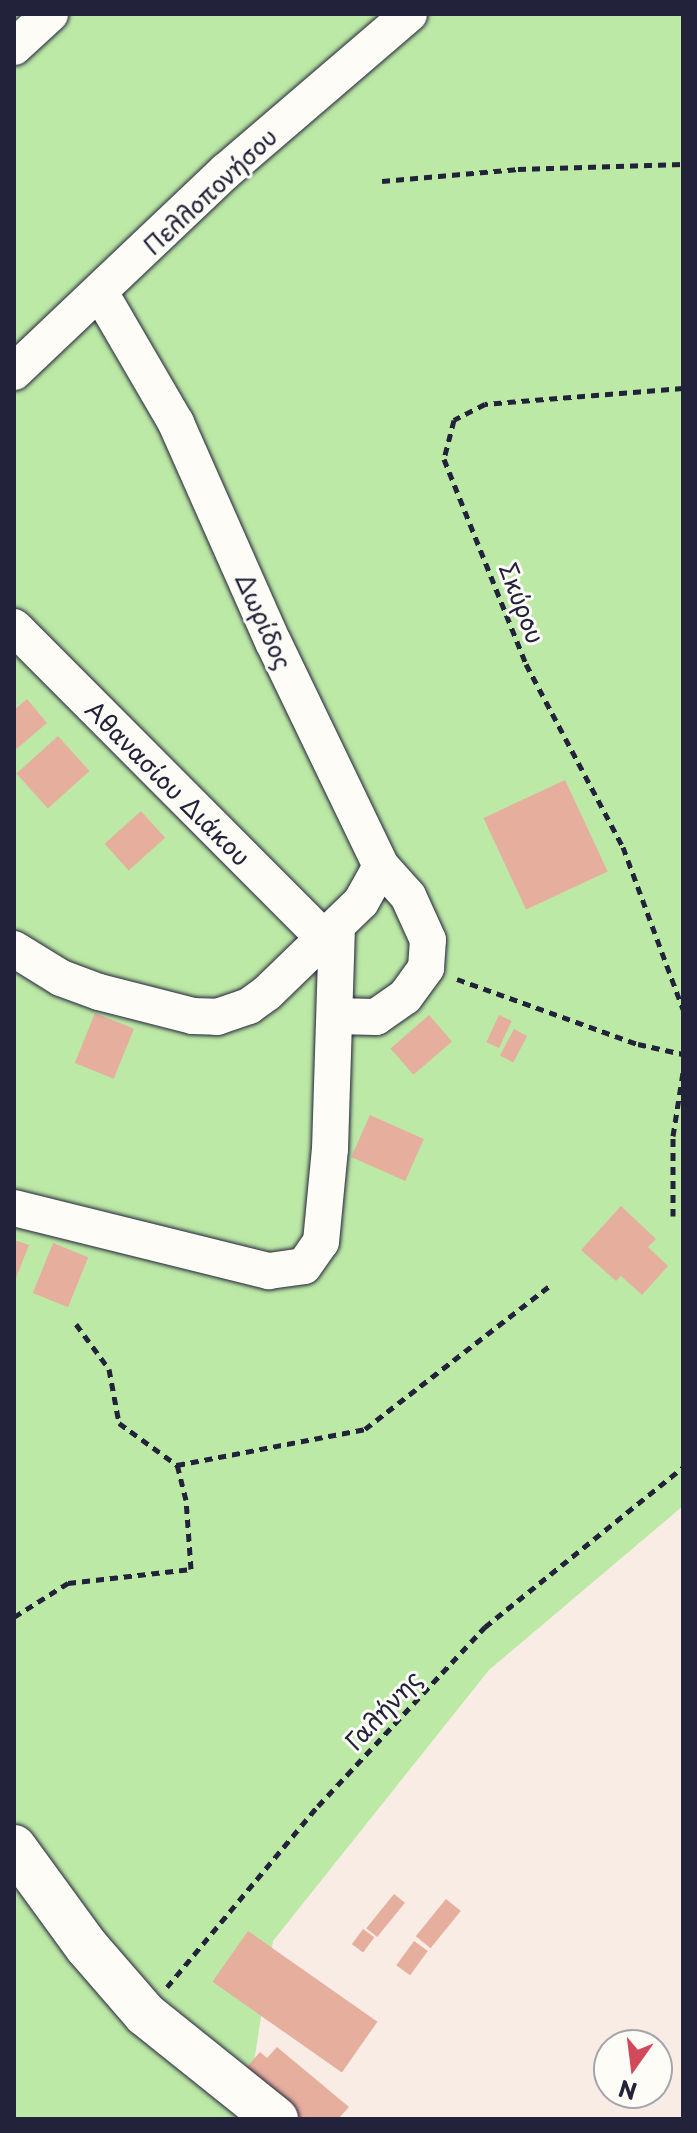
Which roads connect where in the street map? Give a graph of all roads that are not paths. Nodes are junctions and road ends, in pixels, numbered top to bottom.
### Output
1 (50, 14) edge
2 (409, 14) edge
3 (14, 47) edge
4 (101, 294) junction
5 (14, 372) edge
6 (14, 627) edge
7 (381, 866) junction
8 (330, 932) junction
9 (14, 949) edge
10 (335, 1016) junction
11 (14, 1208) edge
12 (14, 1847) edge
13 (276, 2119) edge

1 - 3 street
2 - 4 street, Πελλοπονήσου
4 - 5 street, Πελλοπονήσου
4 - 7 street, Δωρίδος
6 - 8 street, Αθανασίου Διάκου
7 - 8 street
7 - 10 street, Δωρίδος
8 - 9 street
8 - 10 street
10 - 11 street
12 - 13 street

